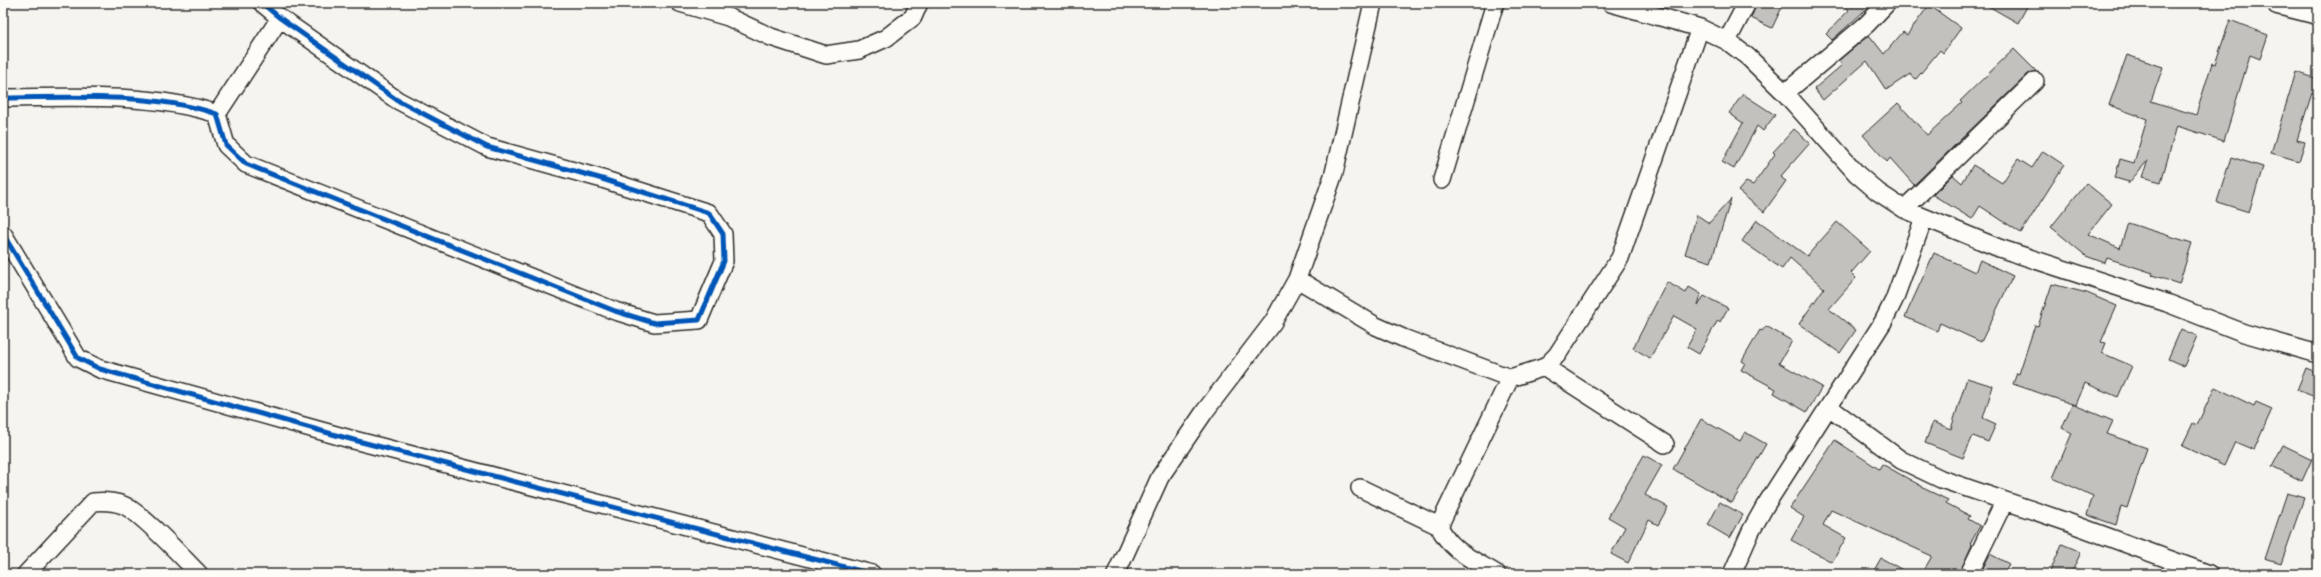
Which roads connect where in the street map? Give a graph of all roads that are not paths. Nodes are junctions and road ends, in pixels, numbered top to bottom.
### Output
1 (262, 3) edge
2 (680, 3) edge
3 (919, 3) edge
4 (1373, 3) edge
5 (1496, 3) edge
6 (1611, 3) edge
7 (1747, 3) edge
8 (1887, 3) edge
9 (2278, 3) edge
10 (2318, 13) edge
11 (280, 18) junction
12 (1700, 28) junction
13 (1727, 41) junction
14 (2035, 81) dead end
15 (1785, 93) junction
16 (3, 98) edge
17 (217, 114) junction
18 (1442, 180) dead end
19 (1904, 209) junction
20 (1924, 218) junction
21 (3, 234) edge
22 (1297, 279) junction
23 (2318, 354) edge
24 (1545, 367) junction
25 (1510, 378) junction
26 (1829, 407) junction
27 (1665, 444) dead end
28 (1360, 488) dead end
29 (2004, 502) junction
30 (1439, 526) junction
31 (26, 574) edge
32 (199, 574) edge
33 (872, 574) edge
34 (1116, 574) edge
35 (1497, 574) edge
36 (1732, 574) edge
37 (1969, 574) edge
38 (2209, 574) edge

1 - 11 street
2 - 3 street
4 - 22 street
5 - 18 street
6 - 12 street
7 - 13 street
8 - 15 street
9 - 10 main road
11 - 17 street
11 - 17 street
12 - 13 street
12 - 24 street
13 - 15 street
14 - 19 street
15 - 19 street
16 - 17 street
19 - 20 street
20 - 23 street
20 - 26 street
21 - 33 street
22 - 25 street
22 - 34 street
24 - 25 street
24 - 27 street
25 - 30 street
26 - 29 street
26 - 36 street
28 - 30 street
29 - 37 street
29 - 38 street
30 - 35 street
31 - 32 street

